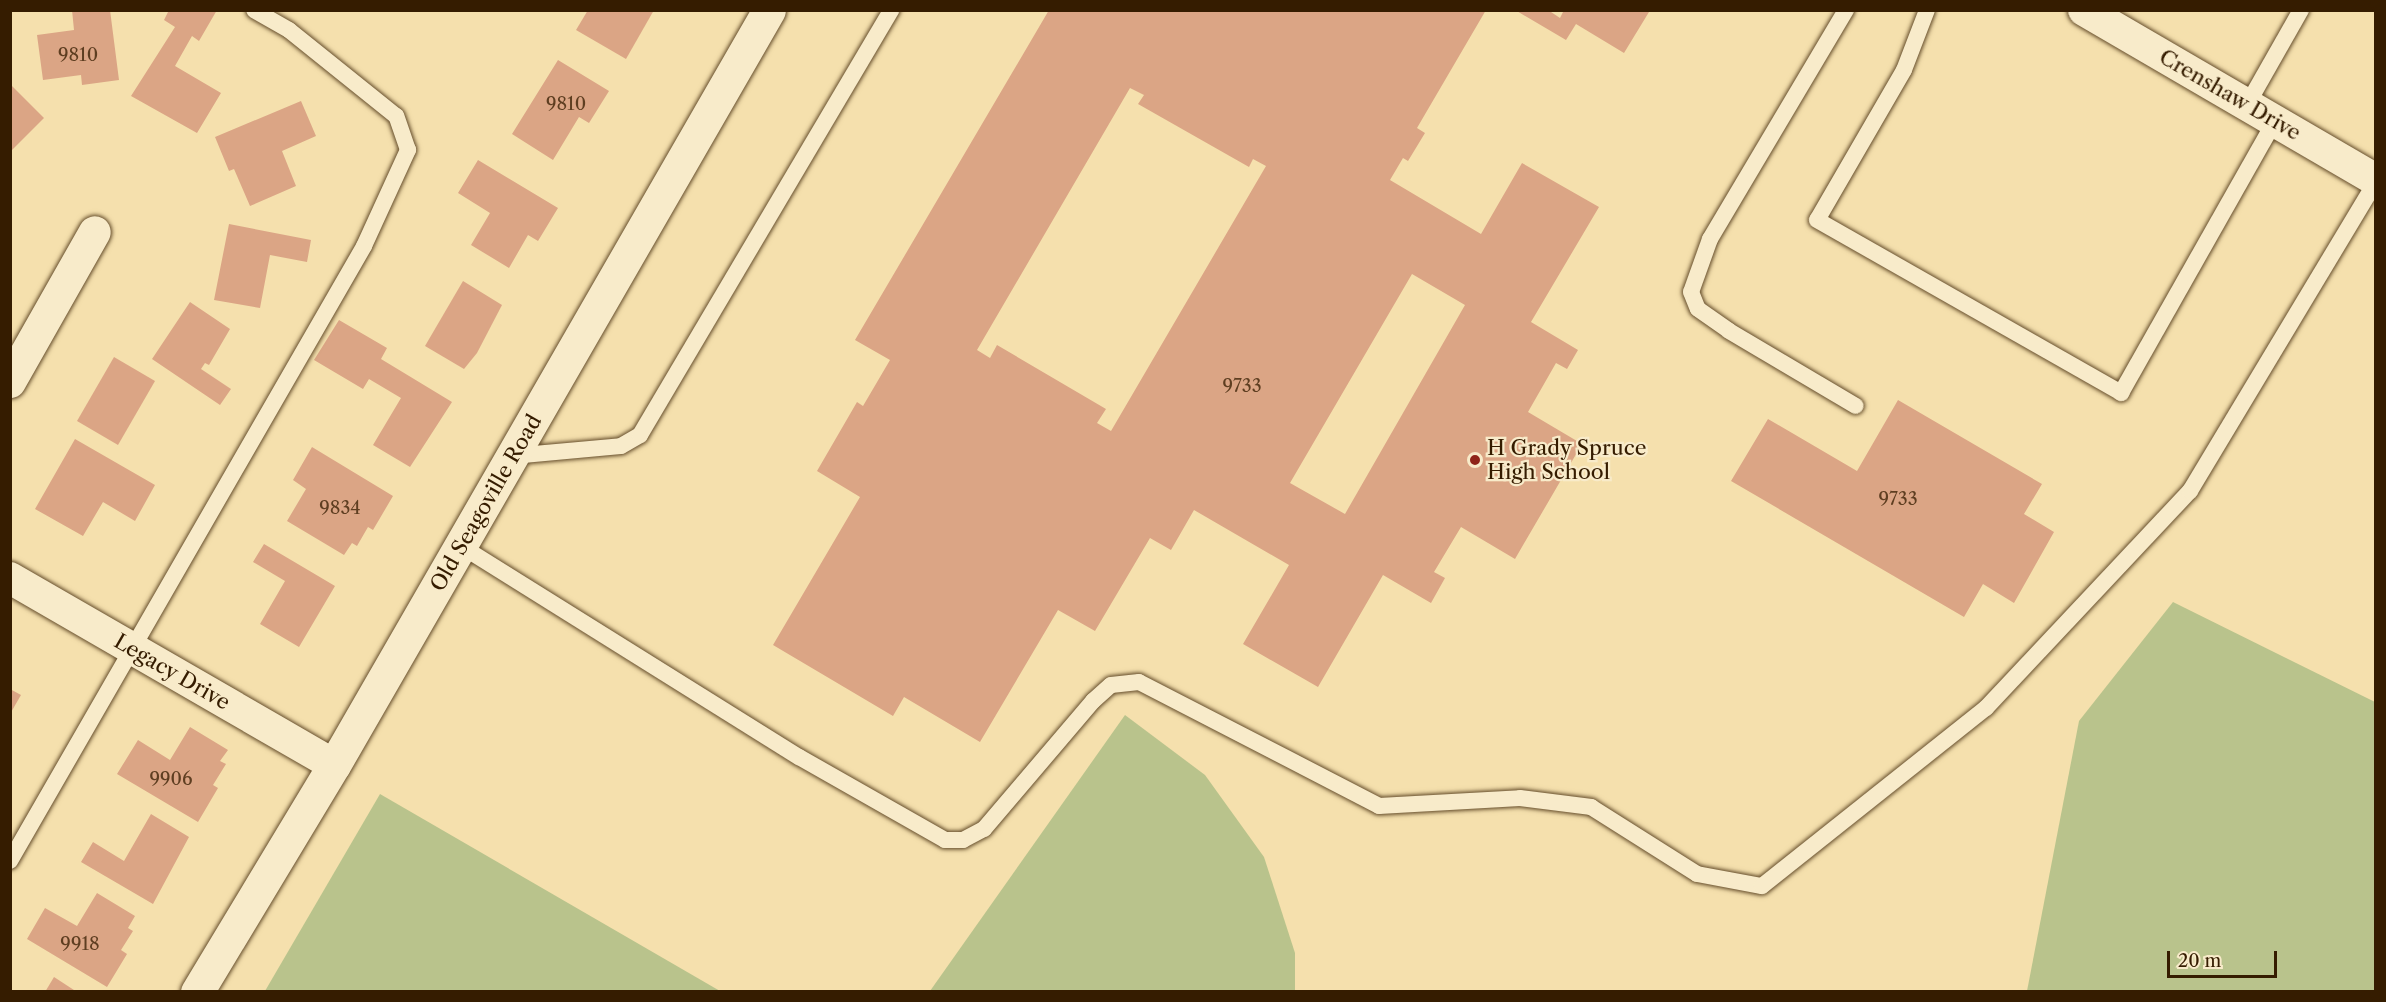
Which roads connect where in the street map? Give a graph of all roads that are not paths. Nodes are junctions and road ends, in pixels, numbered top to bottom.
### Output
1 (254, 10) edge
2 (769, 10) edge
3 (891, 10) edge
4 (1846, 10) edge
5 (1927, 10) edge
6 (2084, 10) edge
7 (2301, 10) edge
8 (2247, 105) junction
9 (2276, 121) junction
10 (2376, 180) edge
11 (95, 232) dead end
12 (10, 382) edge
13 (1857, 406) dead end
14 (512, 456) junction
15 (461, 546) junction
16 (10, 578) edge
17 (134, 650) junction
18 (334, 765) junction
19 (10, 861) edge
20 (197, 992) edge

1 - 17 lane
2 - 14 street, Old Seagoville Road
3 - 14 lane
4 - 13 lane
5 - 9 lane
6 - 8 street, Crenshaw Drive
7 - 8 lane
8 - 9 street, Crenshaw Drive
9 - 10 street, Crenshaw Drive
10 - 15 lane
11 - 12 street
14 - 15 street, Old Seagoville Road
15 - 18 street, Old Seagoville Road
16 - 17 street, Legacy Drive
17 - 18 street, Legacy Drive
17 - 19 lane
18 - 20 street, Old Seagoville Road

